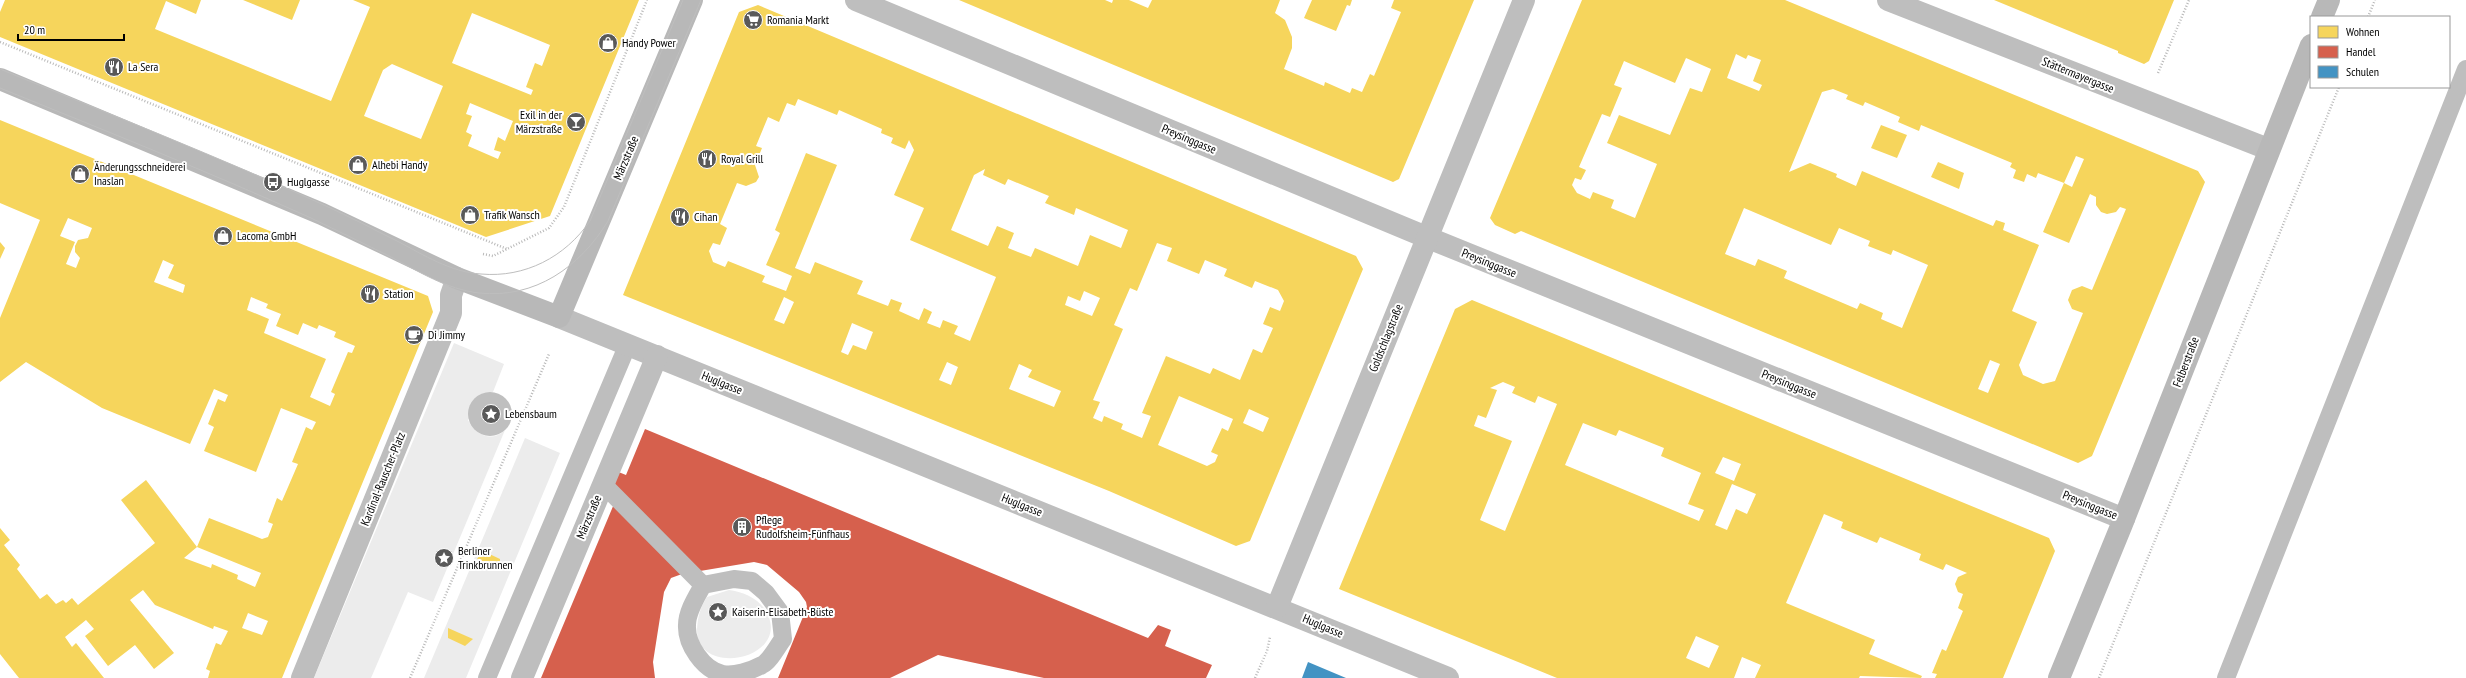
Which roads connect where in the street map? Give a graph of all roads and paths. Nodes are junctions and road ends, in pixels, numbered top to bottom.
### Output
1 (647, 0) edge
2 (692, 0) edge
3 (856, 0) edge
4 (1524, 0) edge
5 (1888, 0) edge
6 (2189, 0) edge
7 (2329, 0) edge
8 (2375, 0) edge
9 (2322, 16) edge
10 (2368, 16) edge
11 (0, 42) edge
12 (2310, 47) edge
13 (2466, 69) edge
14 (0, 79) edge
15 (2339, 88) edge
16 (2146, 102) junction
17 (2268, 149) junction
18 (1426, 237) junction
19 (507, 249) junction
20 (481, 253) dead end
21 (457, 278) junction
22 (559, 317) junction
23 (628, 344) junction
24 (549, 354) dead end
25 (657, 356) junction
26 (603, 484) junction
27 (2124, 519) junction
28 (703, 585) junction
29 (1277, 607) junction
30 (302, 678) edge
31 (410, 678) edge
32 (487, 678) edge
33 (522, 678) edge
34 (1255, 678) edge
35 (1448, 678) edge
36 (2059, 678) edge
37 (2099, 678) edge
38 (2226, 678) edge

1 - 19 path
2 - 22 street, Märzstraße
3 - 18 street, Preysinggasse
4 - 18 street, Goldschlagstraße
5 - 16 street, Stättermayergasse
6 - 16 path
7 - 9 street
8 - 10 path
11 - 19 path
12 - 17 street, Felberstraße
13 - 38 lane
14 - 21 street, Huglgasse
15 - 37 path
16 - 17 street, Stättermayergasse
17 - 27 street, Felberstraße
18 - 27 street, Preysinggasse
18 - 29 street, Goldschlagstraße
19 - 20 path
21 - 22 street, Huglgasse
21 - 30 street, Kardinal-Rauscher-Platz
22 - 23 street, Huglgasse
23 - 25 street, Huglgasse
23 - 32 lane
24 - 31 path
25 - 26 street, Märzstraße
25 - 29 street, Huglgasse
26 - 28 lane
26 - 33 street, Märzstraße
27 - 36 street, Felberstraße
28 - 28 lane
29 - 34 path
29 - 35 street, Huglgasse

